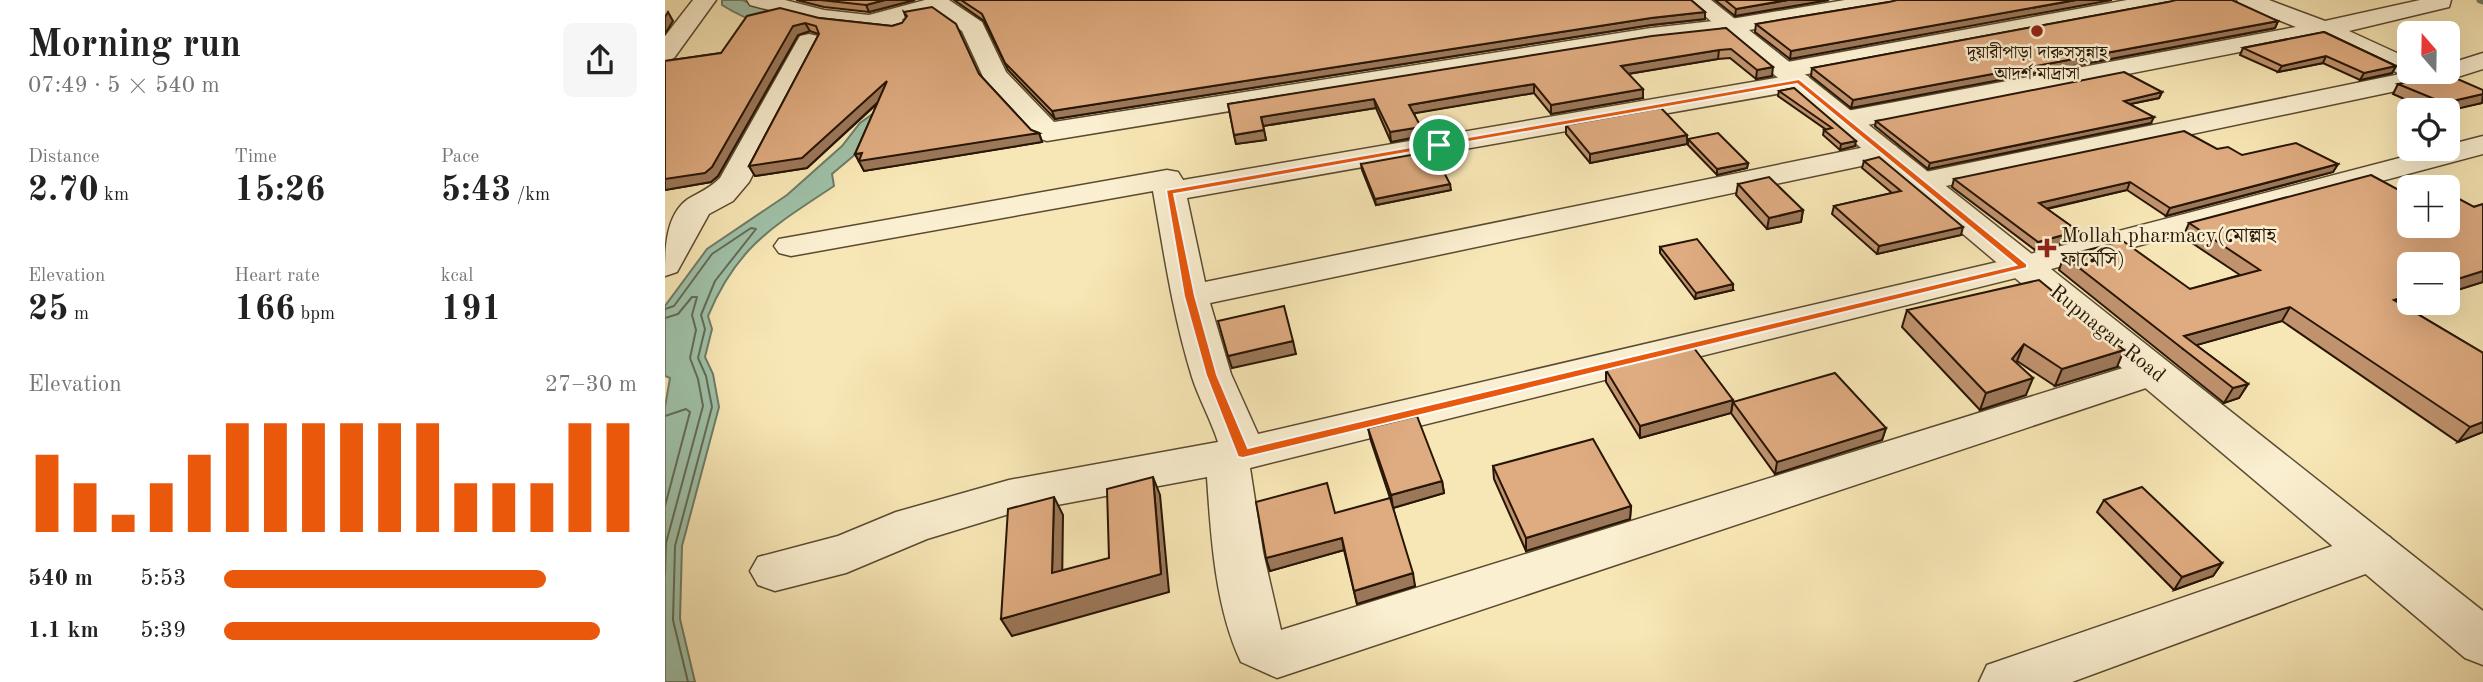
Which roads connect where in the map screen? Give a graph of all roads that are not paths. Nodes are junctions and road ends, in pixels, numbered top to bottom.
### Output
1 (742, 0) edge
2 (758, 0) edge
3 (842, 0) edge
4 (1697, 0) edge
5 (1887, 0) edge
6 (2165, 0) edge
7 (2248, 0) edge
8 (947, 2) edge
9 (2441, 2) dead end
10 (702, 5) edge
11 (801, 11) junction
12 (872, 22) junction
13 (1731, 26) junction
14 (973, 27) junction
15 (2324, 29) junction
16 (809, 41) dead end
17 (665, 53) edge
18 (2397, 59) edge
19 (2483, 61) edge
20 (2461, 65) edge
21 (1792, 76) junction
22 (2397, 79) edge
23 (1847, 120) junction
24 (2483, 145) edge
25 (1885, 152) junction
26 (1922, 182) junction
27 (751, 192) dead end
28 (1169, 192) junction
29 (681, 210) edge
30 (791, 246) dead end
31 (665, 265) edge
32 (2024, 266) junction
33 (1189, 296) junction
34 (2153, 372) junction
35 (1235, 455) junction
36 (2373, 551) junction
37 (775, 571) dead end
38 (2483, 642) edge
39 (2006, 682) edge

1 - 10 street
2 - 11 street
3 - 11 street
4 - 13 street, Rupnagar Road
5 - 13 street
6 - 21 street
7 - 15 street
8 - 12 street
8 - 14 street
9 - 15 street
10 - 17 street
11 - 12 street
12 - 14 street
13 - 14 street
13 - 21 street, Rupnagar Road
15 - 18 street
15 - 23 street
16 - 29 street
19 - 20 street
21 - 23 street, Rupnagar Road
21 - 28 street
22 - 26 street
23 - 25 street, Rupnagar Road
24 - 32 street
25 - 26 street, Rupnagar Road
25 - 33 street
26 - 32 street, Rupnagar Road
27 - 29 street
28 - 30 street
28 - 33 street
29 - 31 street
32 - 34 street, Rupnagar Road
32 - 35 street
33 - 35 street
34 - 35 street
34 - 36 street, Rupnagar Road
35 - 37 street
36 - 38 street, Rupnagar Road
36 - 39 street

